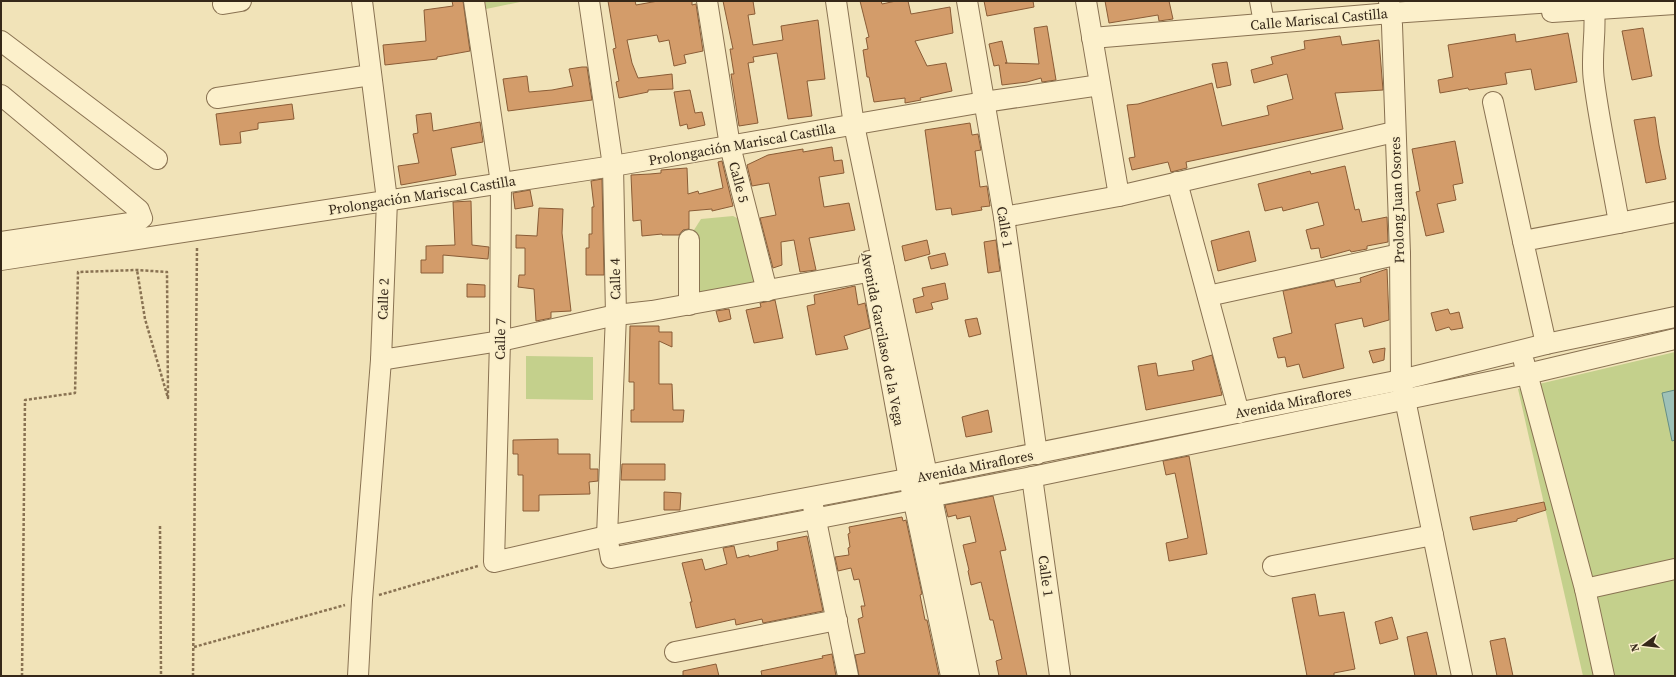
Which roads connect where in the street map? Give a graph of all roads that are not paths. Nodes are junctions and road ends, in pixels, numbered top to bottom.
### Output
1 (362, 1) edge
2 (474, 1) edge
3 (589, 1) edge
4 (707, 1) edge
5 (824, 1) edge
6 (836, 1) edge
7 (967, 1) edge
8 (1086, 1) edge
9 (1260, 1) edge
10 (1569, 1) edge
11 (1675, 4) edge
12 (1593, 5) edge
13 (1391, 13) edge
14 (1264, 23) junction
15 (1092, 38) junction
16 (1, 40) edge
17 (371, 75) junction
18 (1100, 85) junction
19 (1, 95) edge
20 (217, 98) dead end
21 (984, 102) junction
22 (1493, 102) dead end
23 (848, 126) junction
24 (1394, 132) junction
25 (730, 146) junction
26 (157, 159) dead end
27 (613, 166) junction
28 (1177, 182) junction
29 (501, 183) junction
30 (1119, 196) junction
31 (387, 200) junction
32 (1675, 212) edge
33 (1004, 217) junction
34 (1619, 223) junction
35 (689, 240) dead end
36 (1523, 240) junction
37 (1, 242) edge
38 (1400, 254) junction
39 (1, 260) edge
40 (878, 270) junction
41 (767, 291) junction
42 (1208, 296) junction
43 (689, 304) junction
44 (616, 315) junction
45 (1675, 317) edge
46 (1675, 339) edge
47 (500, 341) junction
48 (1546, 344) junction
49 (1521, 350) junction
50 (381, 360) junction
51 (1527, 374) junction
52 (1403, 390) junction
53 (1239, 413) junction
54 (1037, 454) junction
55 (928, 475) junction
56 (1032, 477) junction
57 (909, 479) junction
58 (811, 496) junction
59 (924, 499) junction
60 (815, 518) junction
61 (1432, 535) junction
62 (607, 536) junction
63 (611, 558) joint
64 (1274, 566) dead end
65 (1675, 569) edge
66 (1585, 590) junction
67 (837, 620) junction
68 (675, 652) dead end
69 (358, 676) edge
70 (848, 676) edge
71 (951, 676) edge
72 (969, 676) edge
73 (1060, 676) edge
74 (1462, 676) edge
75 (1604, 676) edge

1 - 17 street, Calle 2
2 - 29 street, Calle 7
3 - 27 street, Calle 4
4 - 25 street, Calle 5
5 - 23 street, Avenida Garcilaso de la Vega
6 - 23 street, Avenida Garcilaso de la Vega
7 - 21 street, Calle 1
8 - 15 street
9 - 14 street
10 - 13 street, Calle Mariscal Castilla
11 - 12 street, Calle Mariscal Castilla
12 - 13 street, Calle Mariscal Castilla
12 - 34 street
13 - 14 street, Calle Mariscal Castilla
13 - 24 street, Prolong Juan Osores
14 - 15 street, Calle Mariscal Castilla
15 - 18 street
16 - 26 street
17 - 20 street
17 - 31 street, Calle 2
18 - 21 street, Prolongación Mariscal Castilla
18 - 30 street
19 - 37 street
21 - 23 street, Prolongación Mariscal Castilla
21 - 33 street, Calle 1
22 - 36 street
23 - 25 street, Prolongación Mariscal Castilla
23 - 40 street, Avenida Garcilaso de la Vega
24 - 28 street
24 - 38 street, Prolong Juan Osores
25 - 27 street, Prolongación Mariscal Castilla
25 - 41 street, Calle 5
27 - 29 street, Prolongación Mariscal Castilla
27 - 44 street, Calle 4
28 - 30 street
28 - 42 street
29 - 31 street, Prolongación Mariscal Castilla
29 - 47 street, Calle 7
30 - 33 street
31 - 39 street, Prolongación Mariscal Castilla
31 - 50 street, Calle 2
32 - 34 street
33 - 54 street, Calle 1
34 - 36 street
35 - 43 street
36 - 48 street
38 - 42 street
38 - 52 street, Prolong Juan Osores
40 - 41 street
40 - 55 street, Avenida Garcilaso de la Vega
40 - 57 street, Avenida Garcilaso de la Vega
41 - 43 street
42 - 53 street
43 - 44 street
44 - 47 street
44 - 62 street, Calle 4
45 - 48 street, Avenida Miraflores
46 - 51 street, Avenida Miraflores
47 - 50 street
47 - 62 street, Calle 7
48 - 49 street, Avenida Miraflores
49 - 51 street
49 - 52 street, Avenida Miraflores
50 - 69 street, Calle 2
51 - 52 street, Avenida Miraflores
51 - 66 street
52 - 53 street, Avenida Miraflores
52 - 56 street, Avenida Miraflores
52 - 61 street, Prolong Juan Osores
53 - 54 street, Avenida Miraflores
54 - 55 street, Avenida Miraflores
55 - 57 street, Avenida Miraflores
55 - 59 street, Avenida Garcilaso de la Vega
56 - 59 street, Avenida Miraflores
56 - 73 street, Calle 1
57 - 58 street, Avenida Miraflores
57 - 59 street, Avenida Garcilaso de la Vega
58 - 60 street
58 - 62 street, Avenida Miraflores
59 - 60 street, Avenida Miraflores
59 - 71 street, Avenida Garcilaso de la Vega
59 - 72 street
60 - 63 street, Avenida Miraflores
60 - 67 street
61 - 64 street
61 - 74 street, Prolong Juan Osores
62 - 63 street, Calle 4
65 - 66 street
66 - 75 street
67 - 68 street
67 - 70 street

